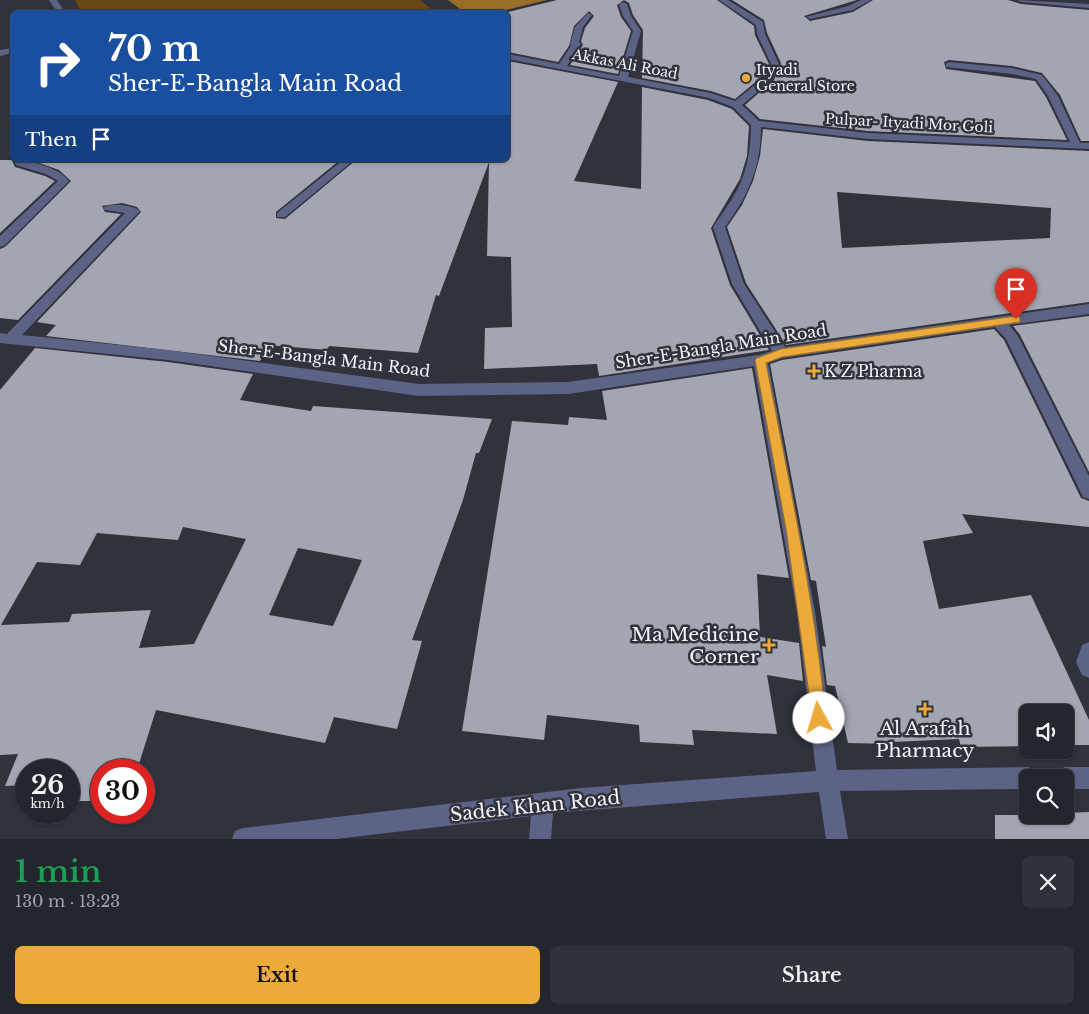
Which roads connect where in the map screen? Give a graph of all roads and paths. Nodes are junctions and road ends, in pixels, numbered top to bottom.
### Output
1 (723, 0) edge
2 (867, 0) edge
3 (1025, 0) edge
4 (623, 4) dead end
5 (1089, 6) edge
6 (588, 15) dead end
7 (810, 18) dead end
8 (510, 57) edge
9 (949, 65) dead end
10 (562, 67) junction
11 (623, 78) junction
12 (736, 105) junction
13 (756, 124) junction
14 (1076, 144) junction
15 (1089, 146) edge
16 (20, 162) edge
17 (347, 162) edge
18 (109, 208) dead end
19 (281, 215) dead end
20 (0, 243) edge
21 (1089, 309) edge
22 (998, 322) junction
23 (5, 338) edge
24 (781, 353) junction
25 (760, 360) junction
26 (1089, 492) edge
27 (1089, 652) edge
28 (1089, 668) edge
29 (1019, 778) edge
30 (1074, 778) edge
31 (1089, 778) edge
32 (827, 780) junction
33 (543, 804) junction
34 (839, 836) edge
35 (290, 837) edge
36 (243, 839) edge
37 (540, 839) edge

1 - 12 street
2 - 7 street
3 - 5 street
4 - 11 street
6 - 10 street
8 - 10 street, Akkas Ali Road
9 - 14 street
10 - 11 street, Akkas Ali Road
11 - 12 street, Akkas Ali Road
12 - 13 street
13 - 14 street, Pulpar- Ityadi Mor Goli
13 - 24 street
14 - 15 street, Pulpar- Ityadi Mor Goli
16 - 20 street
17 - 19 street
18 - 23 street
21 - 22 street, Sher-E-Bangla Main Road
22 - 24 street, Sher-E-Bangla Main Road
22 - 26 street
23 - 25 street, Sher-E-Bangla Main Road
24 - 25 street, Sher-E-Bangla Main Road
25 - 32 street
27 - 28 street
29 - 32 street, Sadek Khan Road
30 - 31 street
32 - 33 street, Sadek Khan Road
32 - 34 street
33 - 35 street, Sadek Khan Road
33 - 37 street
35 - 36 street, Sadek Khan Road

